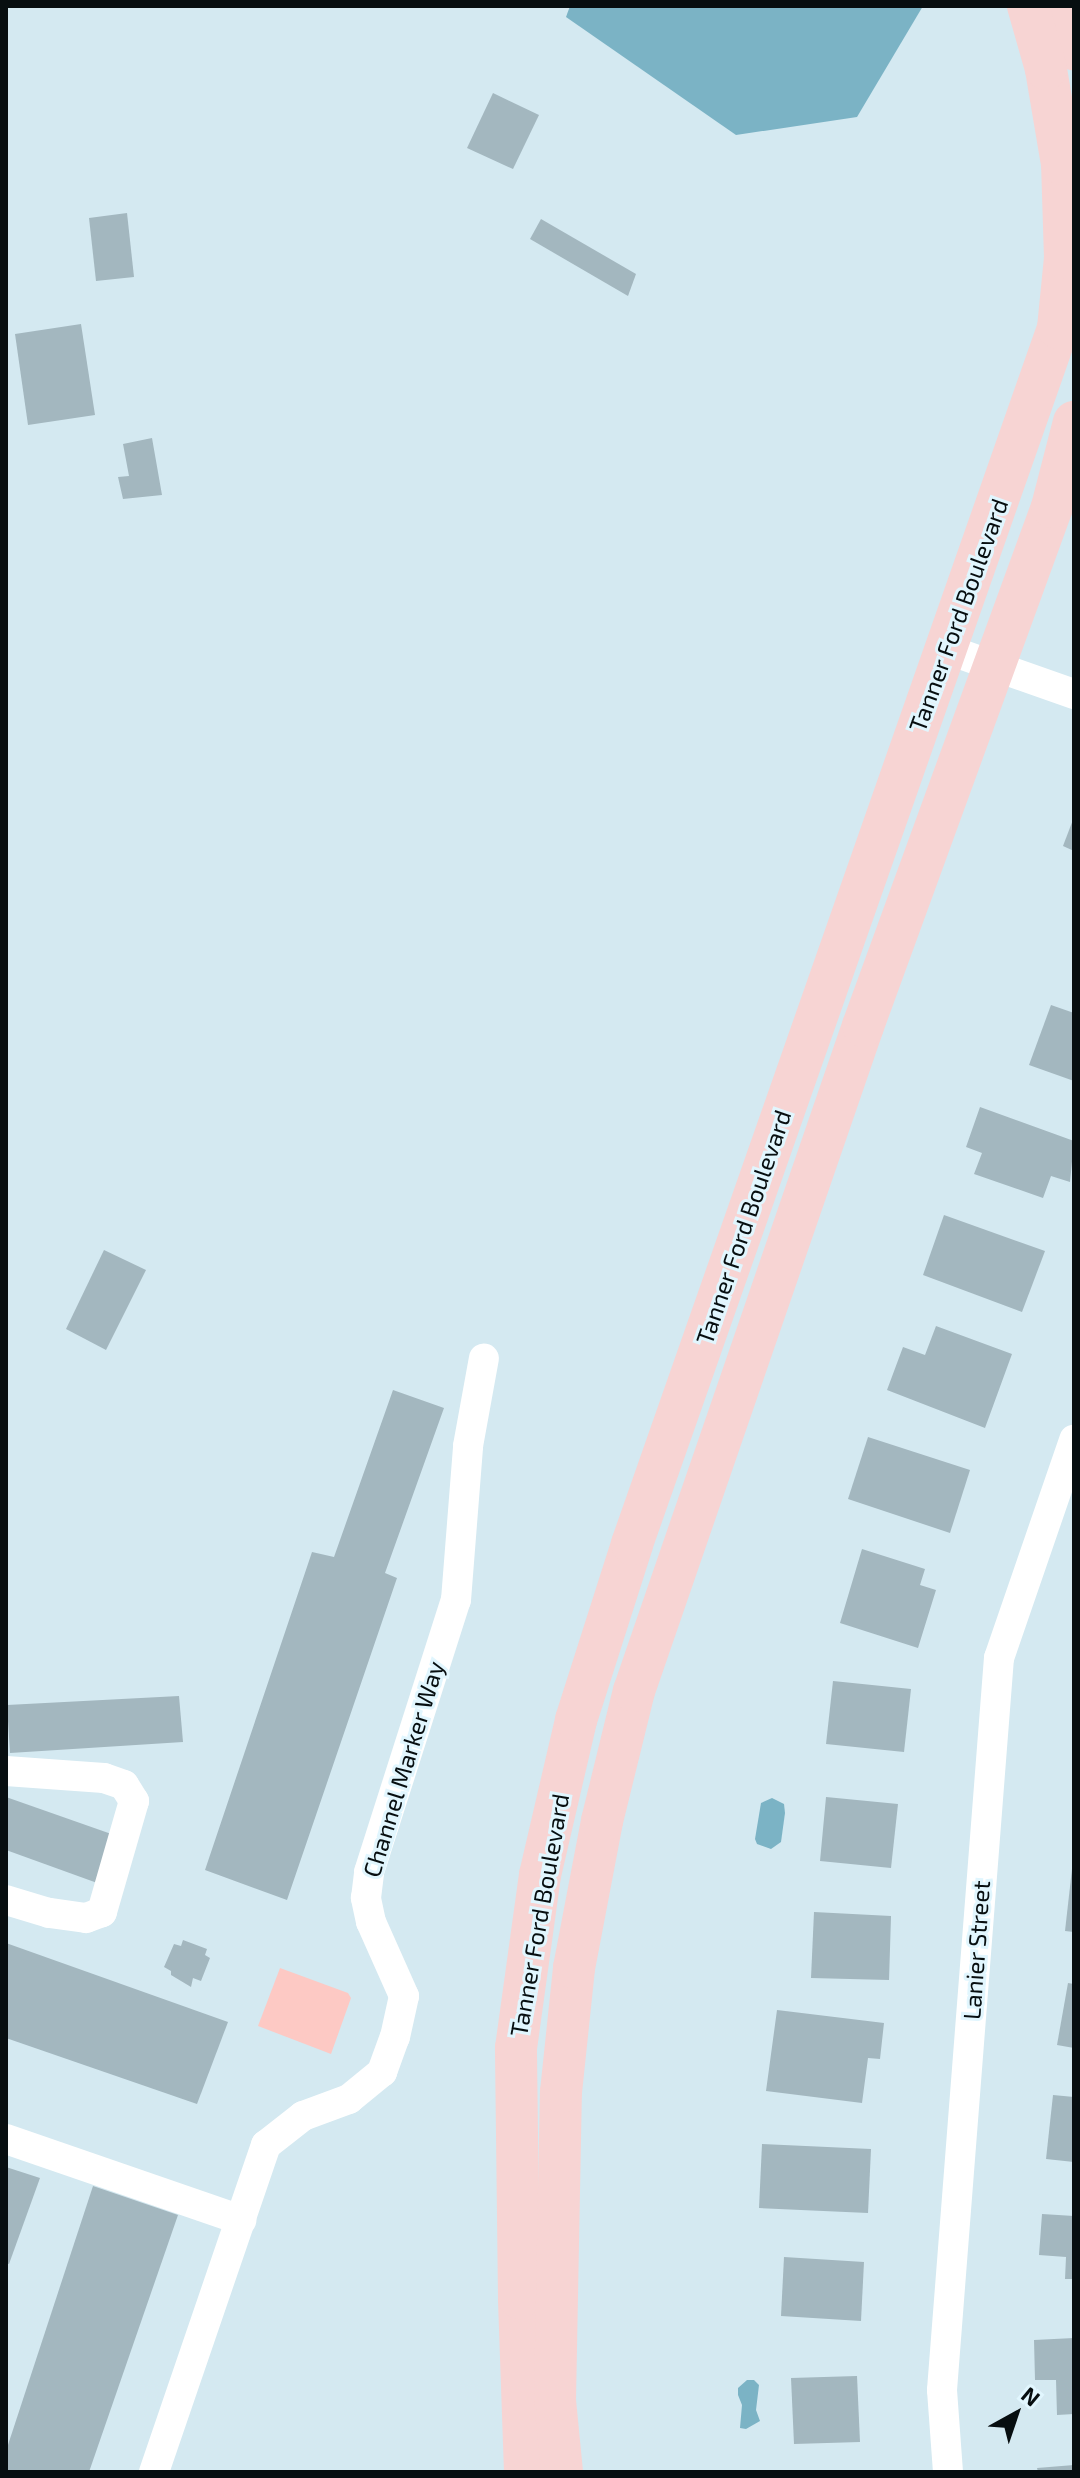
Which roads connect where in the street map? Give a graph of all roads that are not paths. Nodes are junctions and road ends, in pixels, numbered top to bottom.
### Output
1 (1028, 6) edge
2 (1059, 6) edge
3 (1074, 49) edge
4 (1074, 422) edge
5 (946, 649) junction
6 (994, 667) junction
7 (1074, 694) edge
8 (484, 1358) dead end
9 (1074, 1440) edge
10 (6, 1771) edge
11 (6, 1900) edge
12 (6, 2139) edge
13 (241, 2220) junction
14 (154, 2472) edge
15 (525, 2472) edge
16 (562, 2472) edge
17 (948, 2472) edge

1 - 5 street, Tanner Ford Boulevard
2 - 3 street
4 - 6 street, Tanner Ford Boulevard
5 - 6 street
5 - 15 street, Tanner Ford Boulevard
6 - 7 street
6 - 16 street, Tanner Ford Boulevard
8 - 13 street, Channel Marker Way
9 - 17 street, Lanier Street
10 - 11 street
12 - 13 street
13 - 14 street, Channel Marker Way

